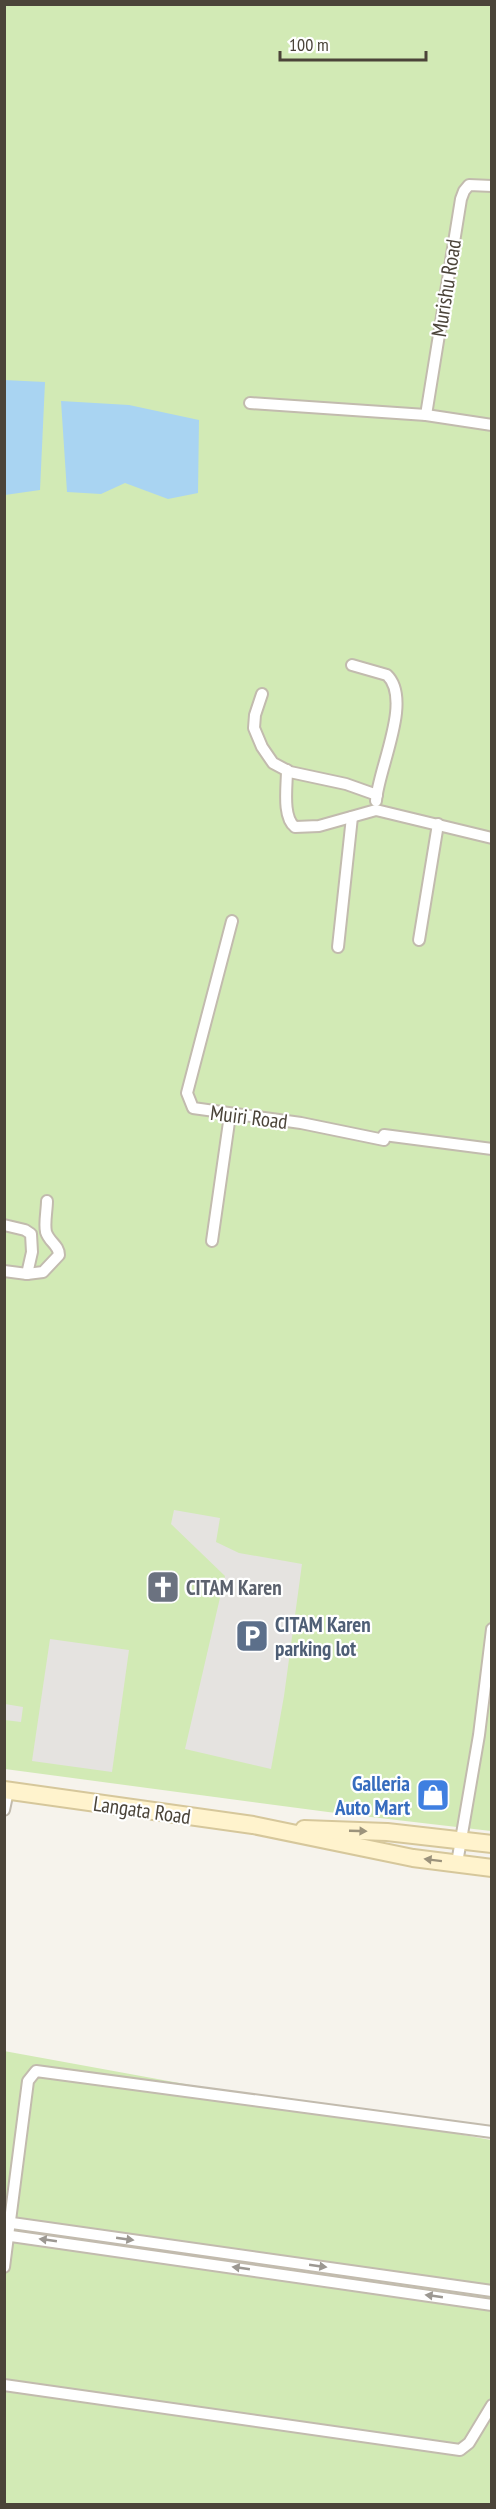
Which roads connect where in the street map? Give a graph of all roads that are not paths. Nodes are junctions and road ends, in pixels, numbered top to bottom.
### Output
1 (492, 186) edge
2 (250, 403) dead end
3 (426, 415) junction
4 (492, 425) edge
5 (352, 665) dead end
6 (262, 694) dead end
7 (287, 771) junction
8 (377, 795) junction
9 (376, 810) junction
10 (352, 817) junction
11 (438, 824) junction
12 (492, 838) edge
13 (232, 921) dead end
14 (419, 940) dead end
15 (338, 947) dead end
16 (230, 1115) junction
17 (492, 1149) edge
18 (47, 1201) dead end
19 (4, 1225) edge
20 (212, 1241) dead end
21 (4, 1271) edge
22 (27, 1274) junction
23 (492, 1629) edge
24 (6, 1790) edge
25 (4, 1810) edge
26 (279, 1829) junction
27 (461, 1839) junction
28 (492, 1844) edge
29 (457, 1863) junction
30 (492, 1868) edge
31 (492, 2132) edge
32 (8, 2222) edge
33 (7, 2235) edge
34 (4, 2267) edge
35 (492, 2291) edge
36 (492, 2305) edge
37 (4, 2385) edge
38 (492, 2405) edge

1 - 3 street, Murishu Road
2 - 3 street
3 - 4 street
5 - 8 street
6 - 7 street
7 - 8 street
7 - 10 street
8 - 9 street
9 - 10 street
9 - 11 street
10 - 15 street
11 - 12 street
11 - 14 street
13 - 16 street, Muiri Road
16 - 17 street, Muiri Road
16 - 20 street
18 - 22 street
19 - 22 street
21 - 22 street
23 - 27 street
24 - 25 street
24 - 26 main road, Langata Road
26 -> 27 main road, Langata Road
29 -> 26 main road, Langata Road
27 - 28 main road, Langata Road
27 - 29 street
29 - 30 main road, Langata Road
31 - 32 street
32 - 33 street
32 -> 35 street
33 - 34 street
36 -> 33 street
37 - 38 street

